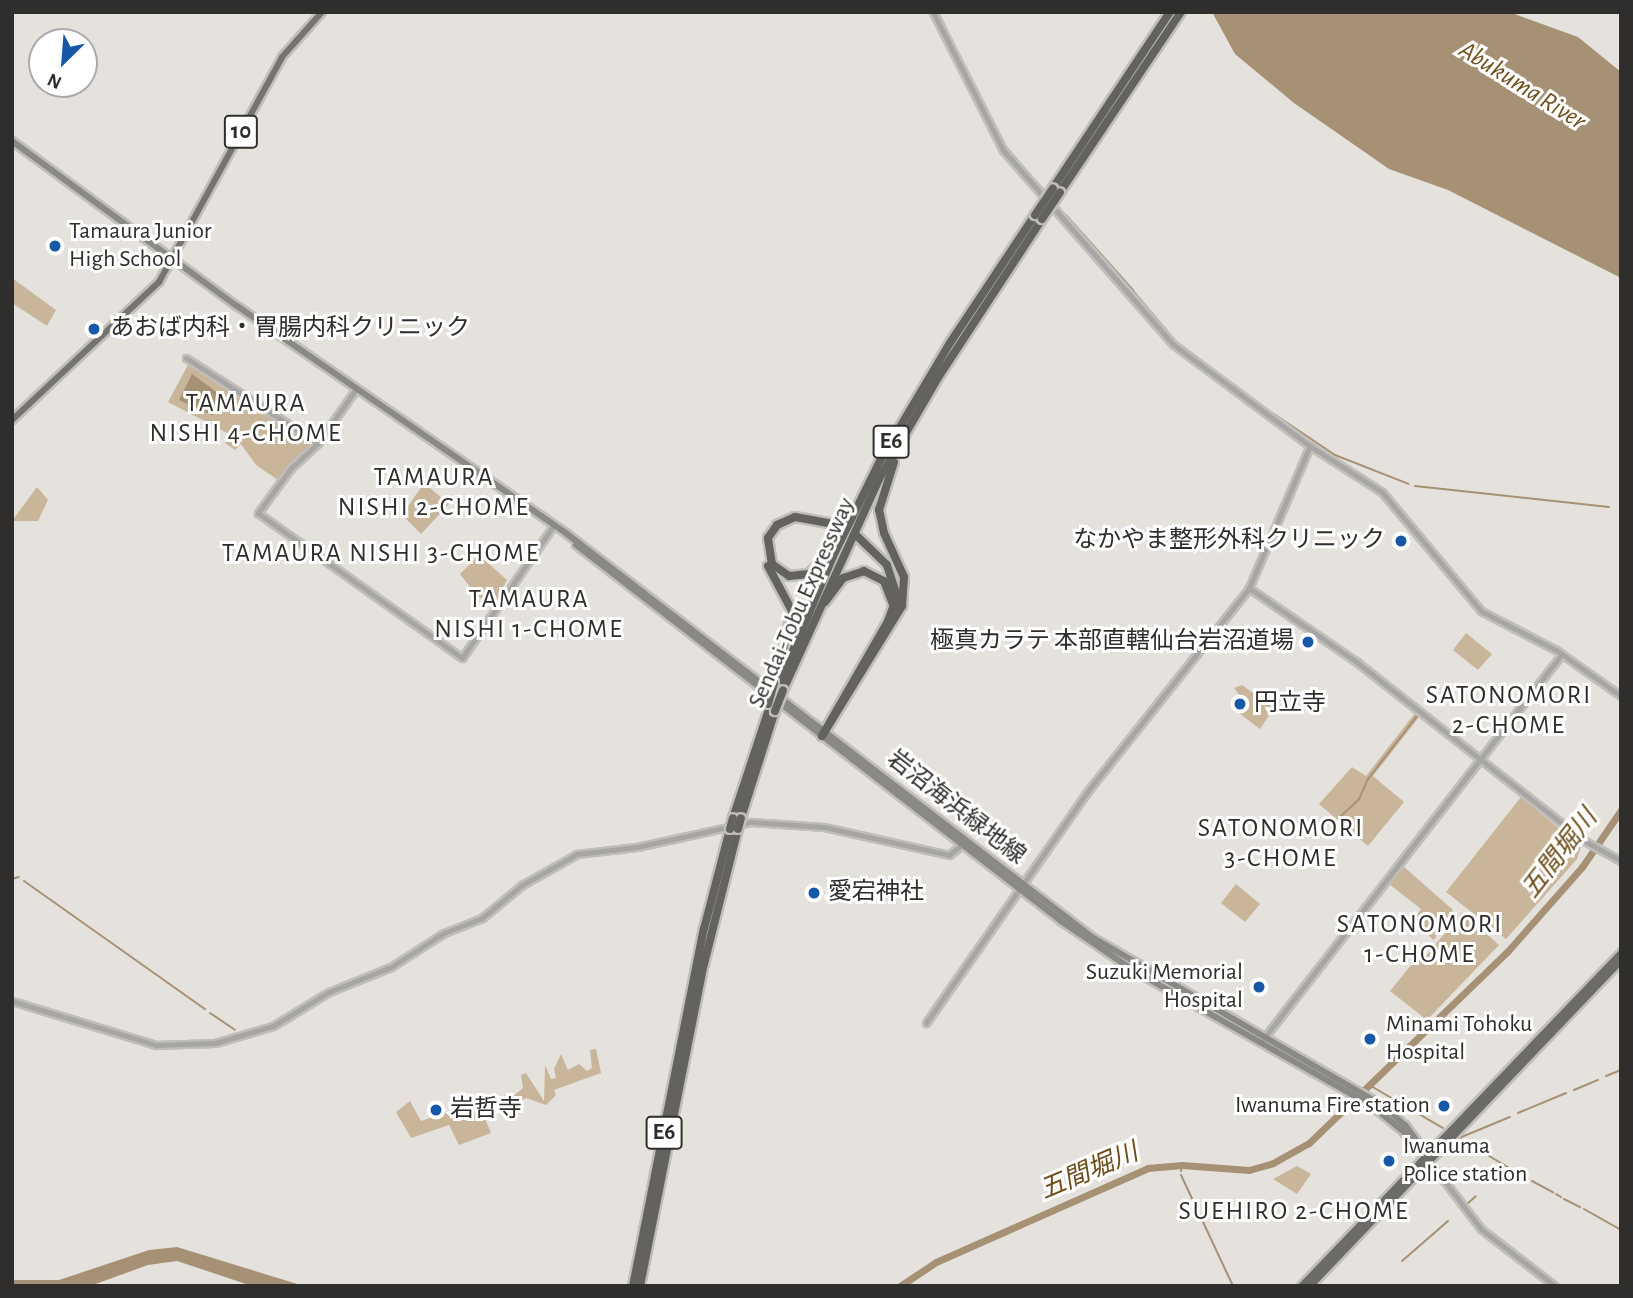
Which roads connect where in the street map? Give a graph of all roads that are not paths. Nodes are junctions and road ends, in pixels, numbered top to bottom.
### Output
1 (322, 12) edge
2 (933, 12) edge
3 (1170, 12) edge
4 (1181, 12) edge
5 (1136, 70) junction
6 (12, 141) edge
7 (1039, 217) junction
8 (173, 261) junction
9 (186, 358) dead end
10 (939, 376) junction
11 (356, 389) junction
12 (12, 420) edge
13 (901, 424) junction
14 (318, 443) junction
15 (1310, 446) junction
16 (553, 526) junction
17 (1249, 588) junction
18 (903, 599) junction
19 (894, 608) junction
20 (1562, 654) junction
21 (778, 687) junction
22 (1621, 696) edge
23 (771, 707) junction
24 (824, 732) junction
25 (1480, 758) junction
26 (737, 818) junction
27 (964, 843) junction
28 (1621, 861) edge
29 (1021, 887) junction
30 (1621, 952) edge
31 (1621, 960) edge
32 (697, 981) junction
33 (12, 1001) edge
34 (926, 1023) dead end
35 (1263, 1040) junction
36 (1427, 1157) junction
37 (633, 1286) edge
38 (640, 1286) edge
39 (1301, 1286) edge
40 (1310, 1286) edge
41 (1555, 1286) edge

1 - 8 main road, 10
2 - 15 street
3 - 5 highway, Sendai-Tobu Expressway / E6
4 - 5 highway, Sendai-Tobu Expressway / E6
5 - 7 highway, Sendai-Tobu Expressway / E6, bridge
6 - 8 main road, 岩沼海浜緑地線
7 - 10 highway, Sendai-Tobu Expressway / E6
7 - 13 highway, Sendai-Tobu Expressway / E6
8 - 11 main road, 岩沼海浜緑地線
8 - 12 main road, 10
9 - 14 street
10 - 18 highway
10 - 21 highway, Sendai-Tobu Expressway / E6
11 - 14 street
11 - 16 main road, 岩沼海浜緑地線
13 - 21 highway, Sendai-Tobu Expressway / E6
13 - 21 highway
14 - 16 street
15 - 17 street
15 - 20 street
16 - 24 main road, 岩沼海浜緑地線
17 - 25 street
17 - 29 street
18 - 19 highway
18 - 24 highway
19 - 21 highway
19 - 24 highway
20 - 22 street
20 - 25 street
21 - 23 highway, Sendai-Tobu Expressway / E6, bridge
23 - 26 highway, Sendai-Tobu Expressway / E6
23 - 26 highway, Sendai-Tobu Expressway / E6
24 - 27 main road, 岩沼海浜緑地線
25 - 28 street
25 - 35 street
26 - 32 highway, Sendai-Tobu Expressway / E6, bridge
27 - 29 main road, 岩沼海浜緑地線
27 - 33 street
29 - 34 street
29 - 35 main road, 岩沼海浜緑地線
30 - 36 highway
31 - 36 highway
32 - 37 highway, Sendai-Tobu Expressway / E6
32 - 38 highway, Sendai-Tobu Expressway / E6
35 - 36 main road, 岩沼海浜緑地線
36 - 39 highway
36 - 40 highway
36 - 41 street

